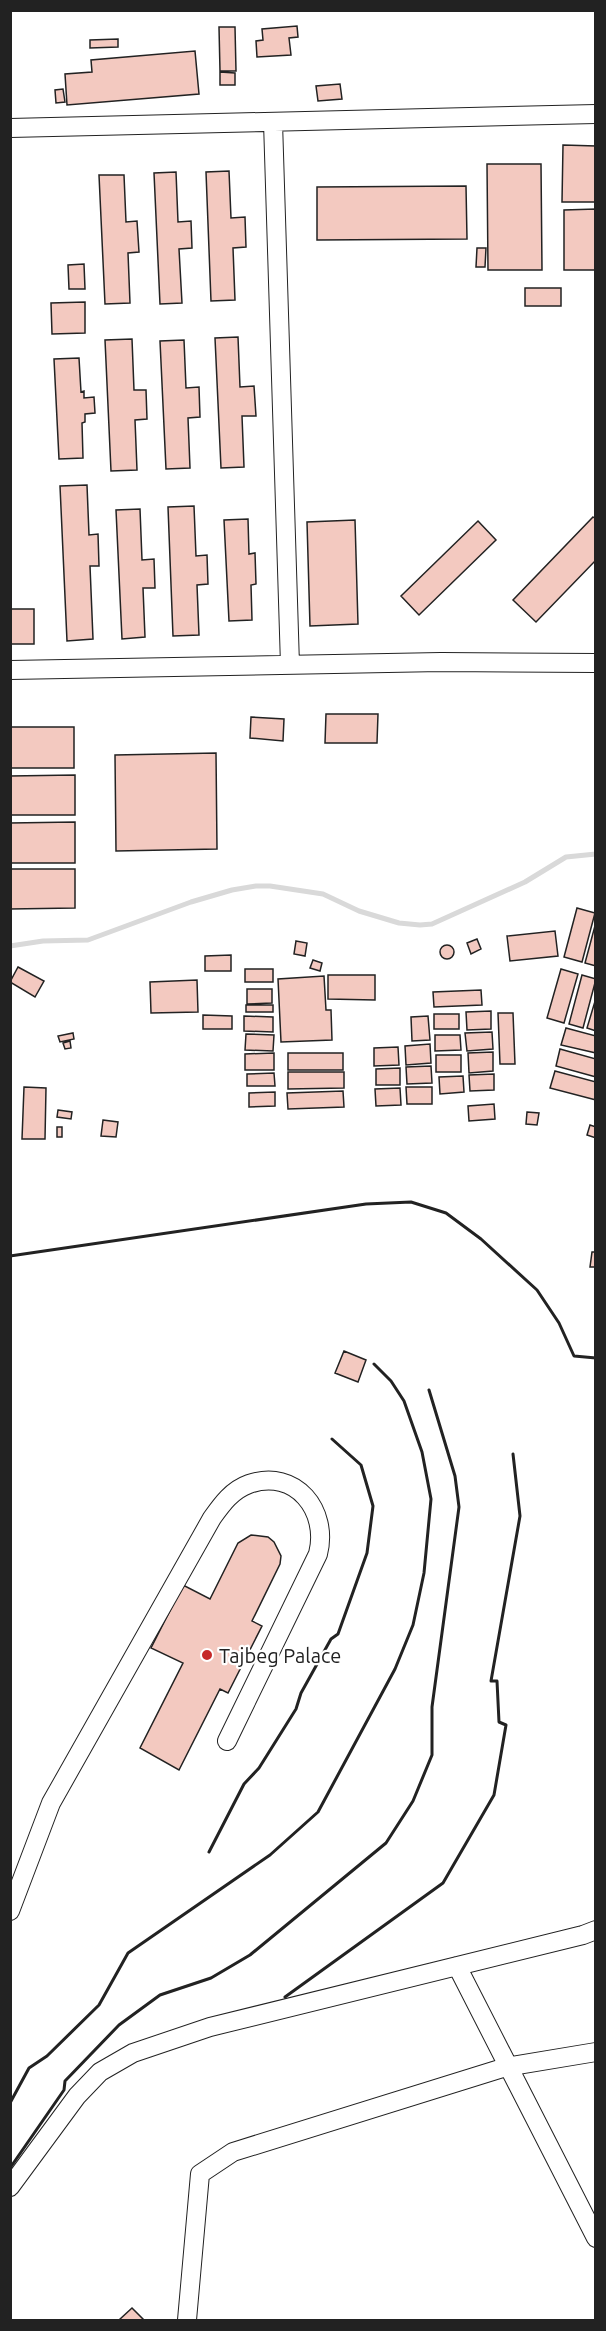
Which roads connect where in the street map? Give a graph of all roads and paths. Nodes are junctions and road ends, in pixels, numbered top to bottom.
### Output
1 (596, 114) edge
2 (273, 122) junction
3 (10, 128) edge
4 (596, 663) edge
5 (290, 665) junction
6 (10, 670) edge
7 (227, 1741) dead end
8 (10, 1911) edge
9 (596, 1930) edge
10 (457, 1966) junction
11 (596, 2052) edge
12 (506, 2067) junction
13 (10, 2187) edge
14 (596, 2238) edge
15 (187, 2320) edge

1 - 2 street
2 - 3 street
2 - 5 street
4 - 5 street
5 - 6 street
7 - 8 street
9 - 10 street
10 - 12 street
10 - 13 street
11 - 12 street
12 - 14 street
12 - 15 street

